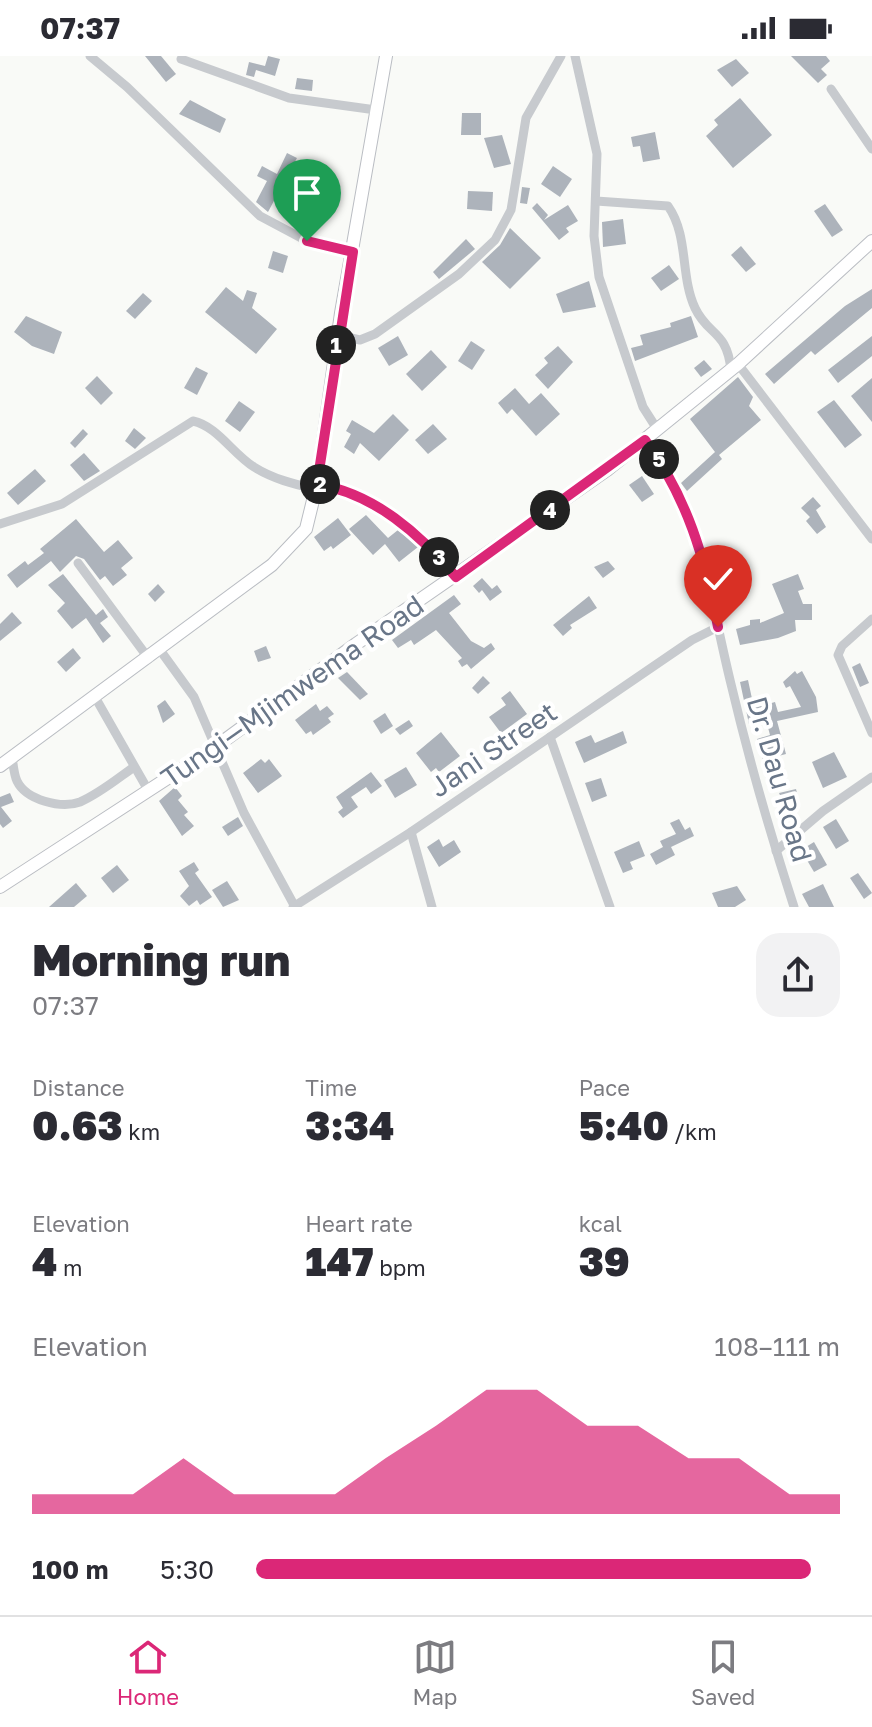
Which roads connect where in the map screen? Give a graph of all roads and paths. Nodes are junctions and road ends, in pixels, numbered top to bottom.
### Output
1 (90, 56) edge
2 (386, 56) edge
3 (561, 56) edge
4 (575, 56) edge
5 (181, 59) dead end
6 (831, 89) dead end
7 (376, 110) junction
8 (872, 149) edge
9 (596, 201) junction
10 (872, 241) edge
11 (353, 252) junction
12 (338, 335) junction
13 (734, 367) junction
14 (657, 429) junction
15 (645, 440) junction
16 (316, 486) junction
17 (0, 524) edge
18 (872, 539) edge
19 (78, 563) dead end
20 (456, 577) junction
21 (872, 619) edge
22 (718, 627) junction
23 (160, 650) junction
24 (149, 659) junction
25 (95, 697) junction
26 (872, 733) edge
27 (550, 737) junction
28 (214, 748) junction
29 (12, 756) junction
30 (0, 766) edge
31 (134, 767) junction
32 (872, 777) edge
33 (148, 790) junction
34 (411, 832) junction
35 (776, 851) junction
36 (0, 887) edge
37 (294, 906) edge
38 (432, 907) edge
39 (610, 907) edge
40 (794, 907) edge

1 - 11 street
2 - 7 street
3 - 12 street
4 - 9 street
5 - 7 street
6 - 8 street
7 - 11 street
9 - 13 street
9 - 14 street
10 - 13 street, Tungi—Mjimwema Road
11 - 12 street
12 - 16 street
13 - 14 street, Tungi—Mjimwema Road
13 - 18 street
14 - 15 street, Tungi—Mjimwema Road
15 - 20 street, Tungi—Mjimwema Road
15 - 22 street, Dr. Dau Road
16 - 17 street
16 - 20 street
16 - 23 street
19 - 24 street
20 - 28 street, Tungi—Mjimwema Road
21 - 26 street
22 - 27 street, Jani Street
22 - 35 street, Dr. Dau Road
23 - 24 street
23 - 28 street
24 - 25 street
25 - 29 street
25 - 31 street
27 - 34 street, Jani Street
27 - 39 street
28 - 33 street, Tungi—Mjimwema Road
28 - 37 street
29 - 30 street
29 - 31 street
31 - 33 street
32 - 35 street
33 - 36 street, Tungi—Mjimwema Road
34 - 37 street, Jani Street
34 - 38 street
35 - 40 street, Dr. Dau Road

